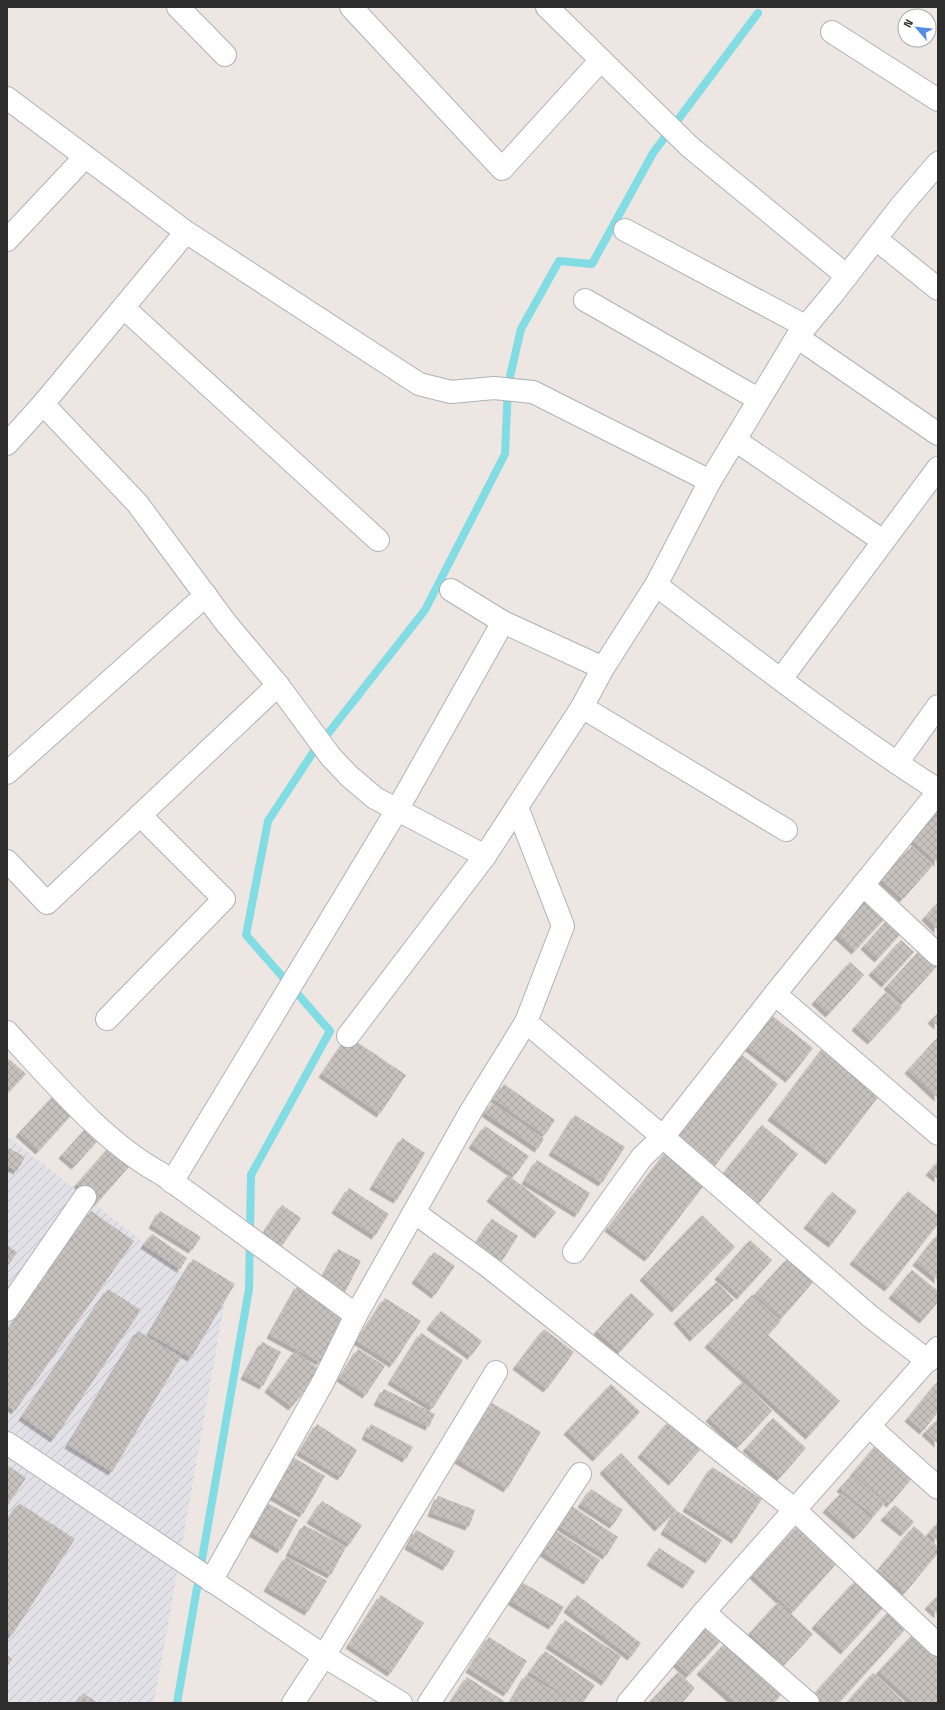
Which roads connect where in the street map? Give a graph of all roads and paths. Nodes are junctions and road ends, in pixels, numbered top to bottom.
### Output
1 (178, 7) edge
2 (351, 7) edge
3 (547, 7) edge
4 (832, 32) dead end
5 (225, 55) dead end
6 (601, 60) junction
7 (7, 98) edge
8 (938, 100) edge
9 (85, 156) junction
10 (938, 163) edge
11 (625, 230) dead end
12 (186, 232) junction
13 (876, 239) junction
14 (7, 240) edge
15 (847, 276) junction
16 (938, 289) edge
17 (585, 300) dead end
18 (124, 308) junction
19 (801, 331) junction
20 (758, 399) junction
21 (43, 404) junction
22 (938, 434) edge
23 (735, 440) junction
24 (7, 444) edge
25 (938, 468) edge
26 (710, 481) junction
27 (378, 540) dead end
28 (883, 541) junction
29 (656, 584) junction
30 (451, 590) dead end
31 (206, 595) junction
32 (503, 622) junction
33 (603, 668) junction
34 (781, 679) junction
35 (278, 685) junction
36 (938, 706) edge
37 (582, 707) junction
38 (897, 763) junction
39 (7, 773) edge
40 (938, 791) edge
41 (517, 807) junction
42 (397, 810) junction
43 (140, 815) junction
44 (786, 830) dead end
45 (485, 856) junction
46 (7, 861) edge
47 (863, 885) junction
48 (938, 955) edge
49 (775, 994) junction
50 (107, 1019) dead end
51 (526, 1022) junction
52 (7, 1032) edge
53 (348, 1036) dead end
54 (938, 1134) edge
55 (663, 1137) junction
56 (172, 1182) junction
57 (85, 1196) dead end
58 (414, 1212) junction
59 (574, 1252) dead end
60 (7, 1310) edge
61 (356, 1315) junction
62 (933, 1355) edge
63 (496, 1372) dead end
64 (870, 1427) junction
65 (7, 1443) edge
66 (580, 1474) dead end
67 (938, 1488) edge
68 (794, 1510) junction
69 (210, 1580) junction
70 (704, 1612) junction
71 (938, 1645) edge
72 (324, 1656) junction
73 (806, 1702) edge
74 (294, 1703) edge
75 (400, 1703) edge
76 (429, 1703) edge
77 (628, 1703) edge

1 - 5 street
2 - 6 street
3 - 6 street
4 - 8 street
6 - 15 street
7 - 9 street
9 - 12 street
9 - 14 street
10 - 13 street
11 - 19 street
12 - 18 street
12 - 26 street
13 - 15 street
13 - 16 street
15 - 19 street
17 - 20 street
18 - 21 street
18 - 27 street
19 - 20 street
19 - 22 street
20 - 23 street
21 - 24 street
21 - 31 street
23 - 26 street
23 - 28 street
25 - 28 street
26 - 29 street
28 - 34 street
29 - 33 street
29 - 34 street
30 - 32 street
31 - 35 street
31 - 39 street
32 - 33 street
32 - 42 street
33 - 37 street
34 - 38 street
35 - 42 street
35 - 43 street
36 - 38 street
37 - 41 street
37 - 44 street
38 - 40 street
40 - 47 street
41 - 45 street
41 - 51 street
42 - 45 street
42 - 56 street
43 - 46 street
43 - 50 street
45 - 53 street
47 - 48 street
47 - 49 street
49 - 54 street
49 - 55 street
51 - 55 street
51 - 58 street
52 - 56 street
55 - 59 street
55 - 62 street
56 - 61 street
57 - 60 street
58 - 61 street
58 - 68 street
61 - 69 street
62 - 64 street
63 - 72 street
64 - 67 street
64 - 68 street
65 - 69 street
66 - 76 street
68 - 70 street
68 - 71 street
69 - 72 street
70 - 73 street
70 - 77 street
72 - 74 street
72 - 75 street

